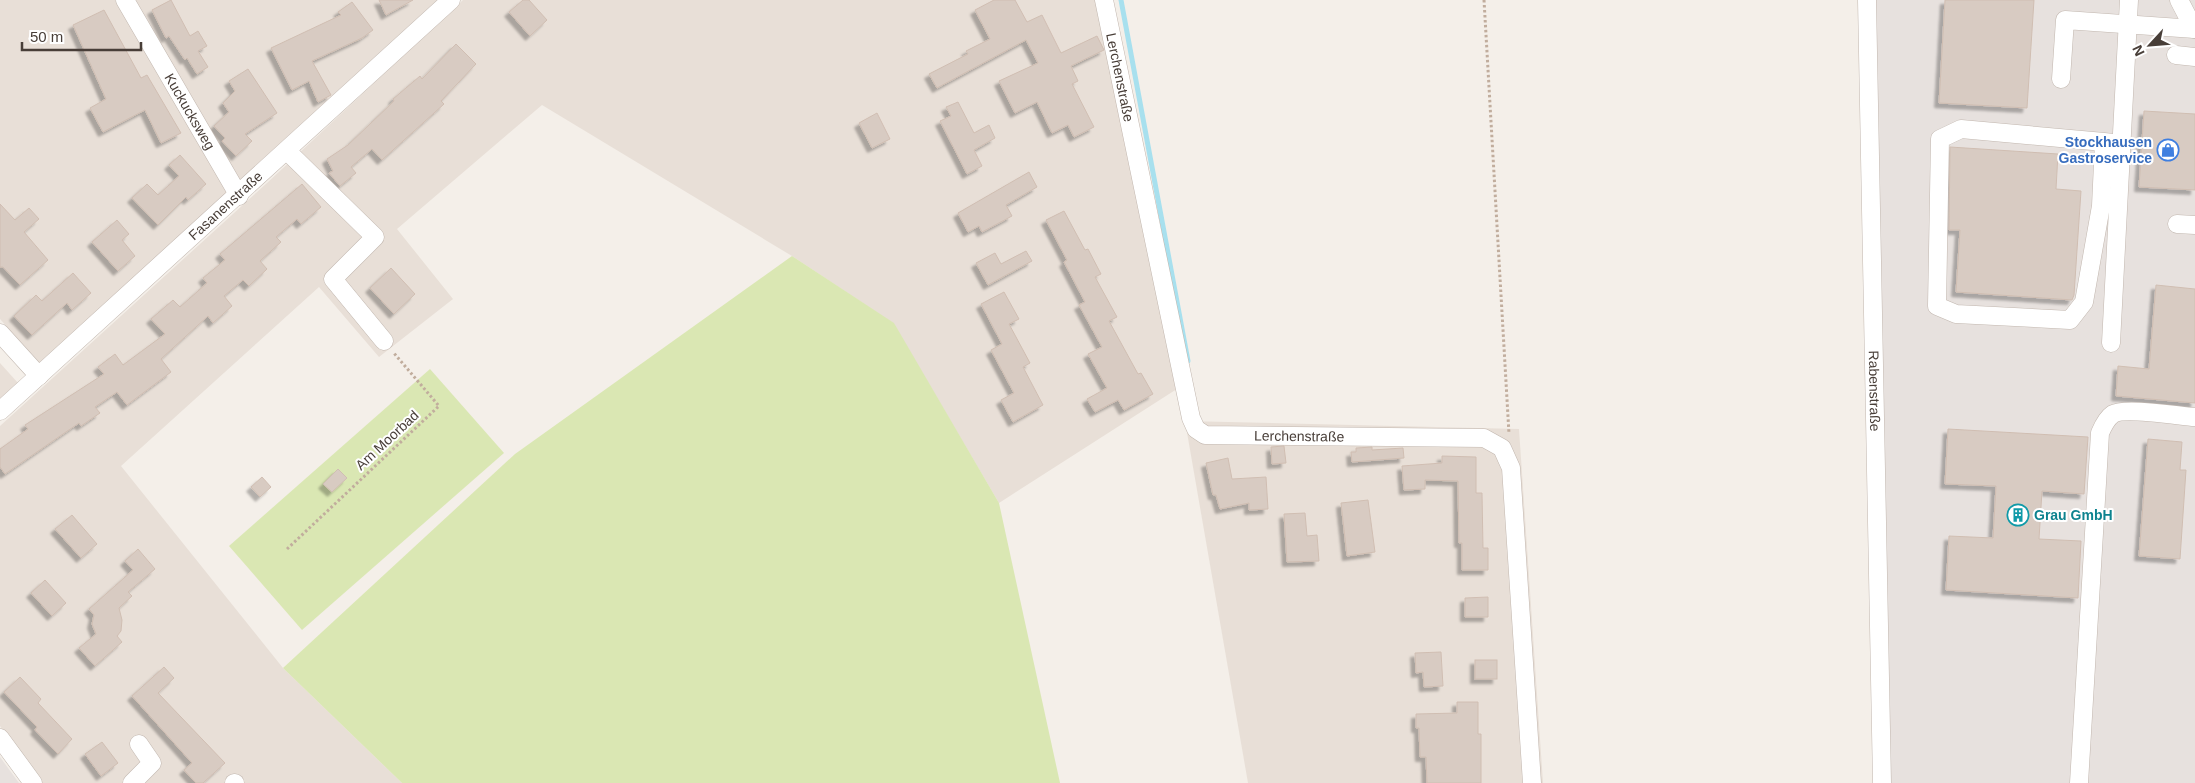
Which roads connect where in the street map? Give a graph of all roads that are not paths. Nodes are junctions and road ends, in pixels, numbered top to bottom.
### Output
1 (125, 0) edge
2 (451, 0) edge
3 (1104, 0) edge
4 (1867, 0) edge
5 (2129, 0) edge
6 (2179, 0) edge
7 (2128, 24) junction
8 (2194, 29) edge
9 (2176, 55) dead end
10 (2195, 57) edge
11 (2061, 79) dead end
12 (2104, 142) junction
13 (2122, 144) junction
14 (287, 151) junction
15 (239, 196) junction
16 (2177, 224) dead end
17 (2195, 225) edge
18 (0, 333) edge
19 (384, 341) road end
20 (2111, 343) dead end
21 (39, 376) junction
22 (0, 411) edge
23 (2195, 417) edge
24 (0, 738) edge
25 (139, 744) dead end
26 (33, 783) edge
27 (132, 783) edge
28 (1532, 783) edge
29 (1882, 783) edge
30 (2080, 783) edge

1 - 15 street, Kuckucksweg
2 - 14 street, Fasanenstraße
3 - 28 street, Lerchenstraße
4 - 29 street, Rabenstraße
5 - 7 street
6 - 8 street
7 - 8 street
7 - 11 street
7 - 13 street
9 - 10 street
12 - 12 street
12 - 13 street
13 - 20 street
14 - 15 street, Fasanenstraße
14 - 19 street
15 - 21 street, Fasanenstraße
16 - 17 street
18 - 21 street
21 - 22 street, Fasanenstraße
23 - 30 street
24 - 26 street
25 - 27 street

